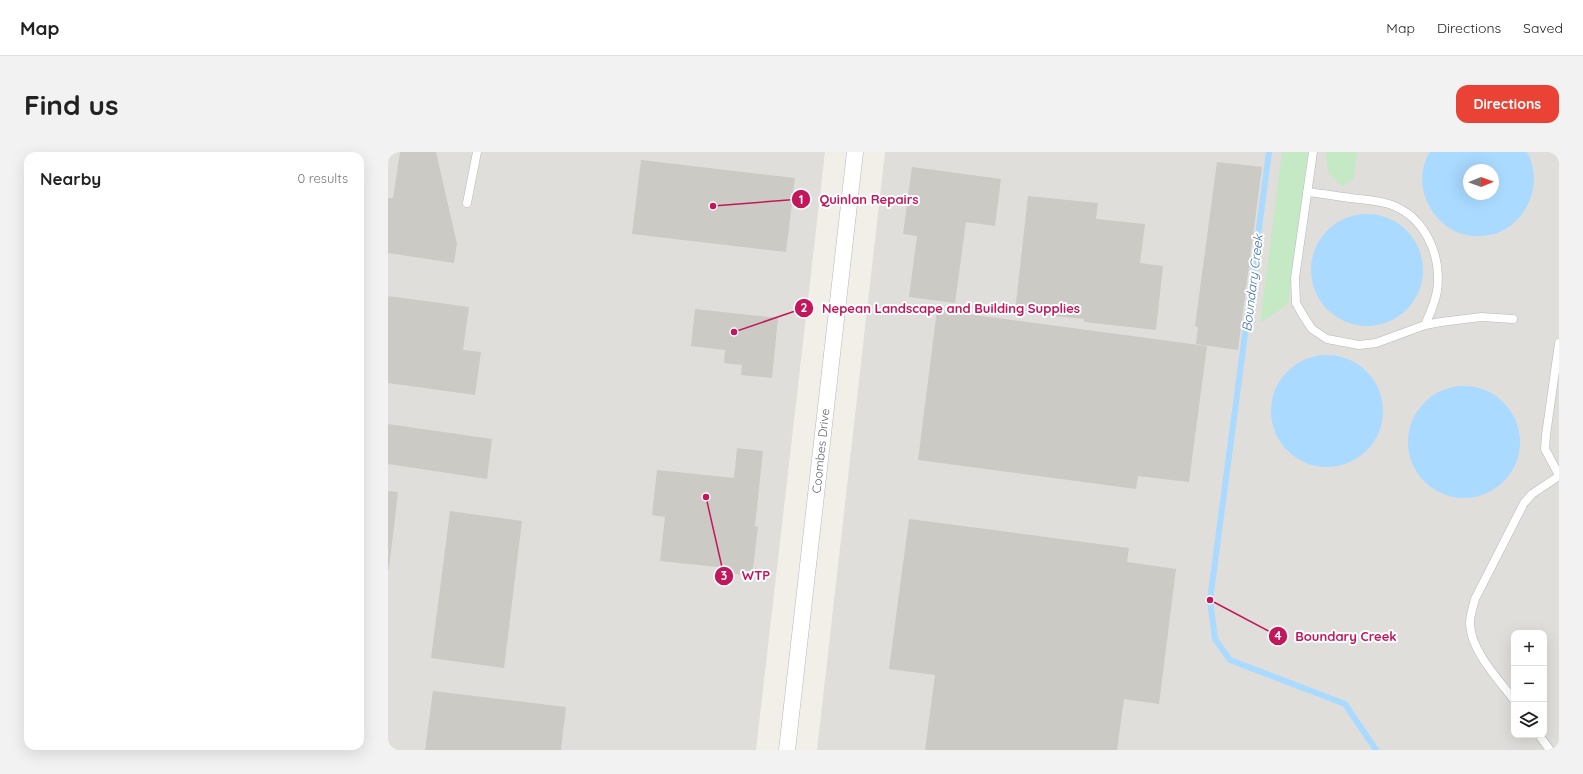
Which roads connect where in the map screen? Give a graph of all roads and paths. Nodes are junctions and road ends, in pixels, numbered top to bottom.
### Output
1 (477, 152) edge
2 (855, 152) edge
3 (1313, 152) edge
4 (1307, 192) junction
5 (467, 203) dead end
6 (1513, 319) dead end
7 (1425, 325) junction
8 (1559, 343) edge
9 (1559, 475) edge
10 (1511, 696) edge
11 (1541, 738) edge
12 (787, 750) edge
13 (1550, 750) edge

1 - 5 lane
2 - 12 street, Coombes Drive
3 - 4 lane
4 - 7 lane
4 - 7 lane
6 - 7 lane
8 - 9 lane
9 - 10 lane
11 - 13 lane

